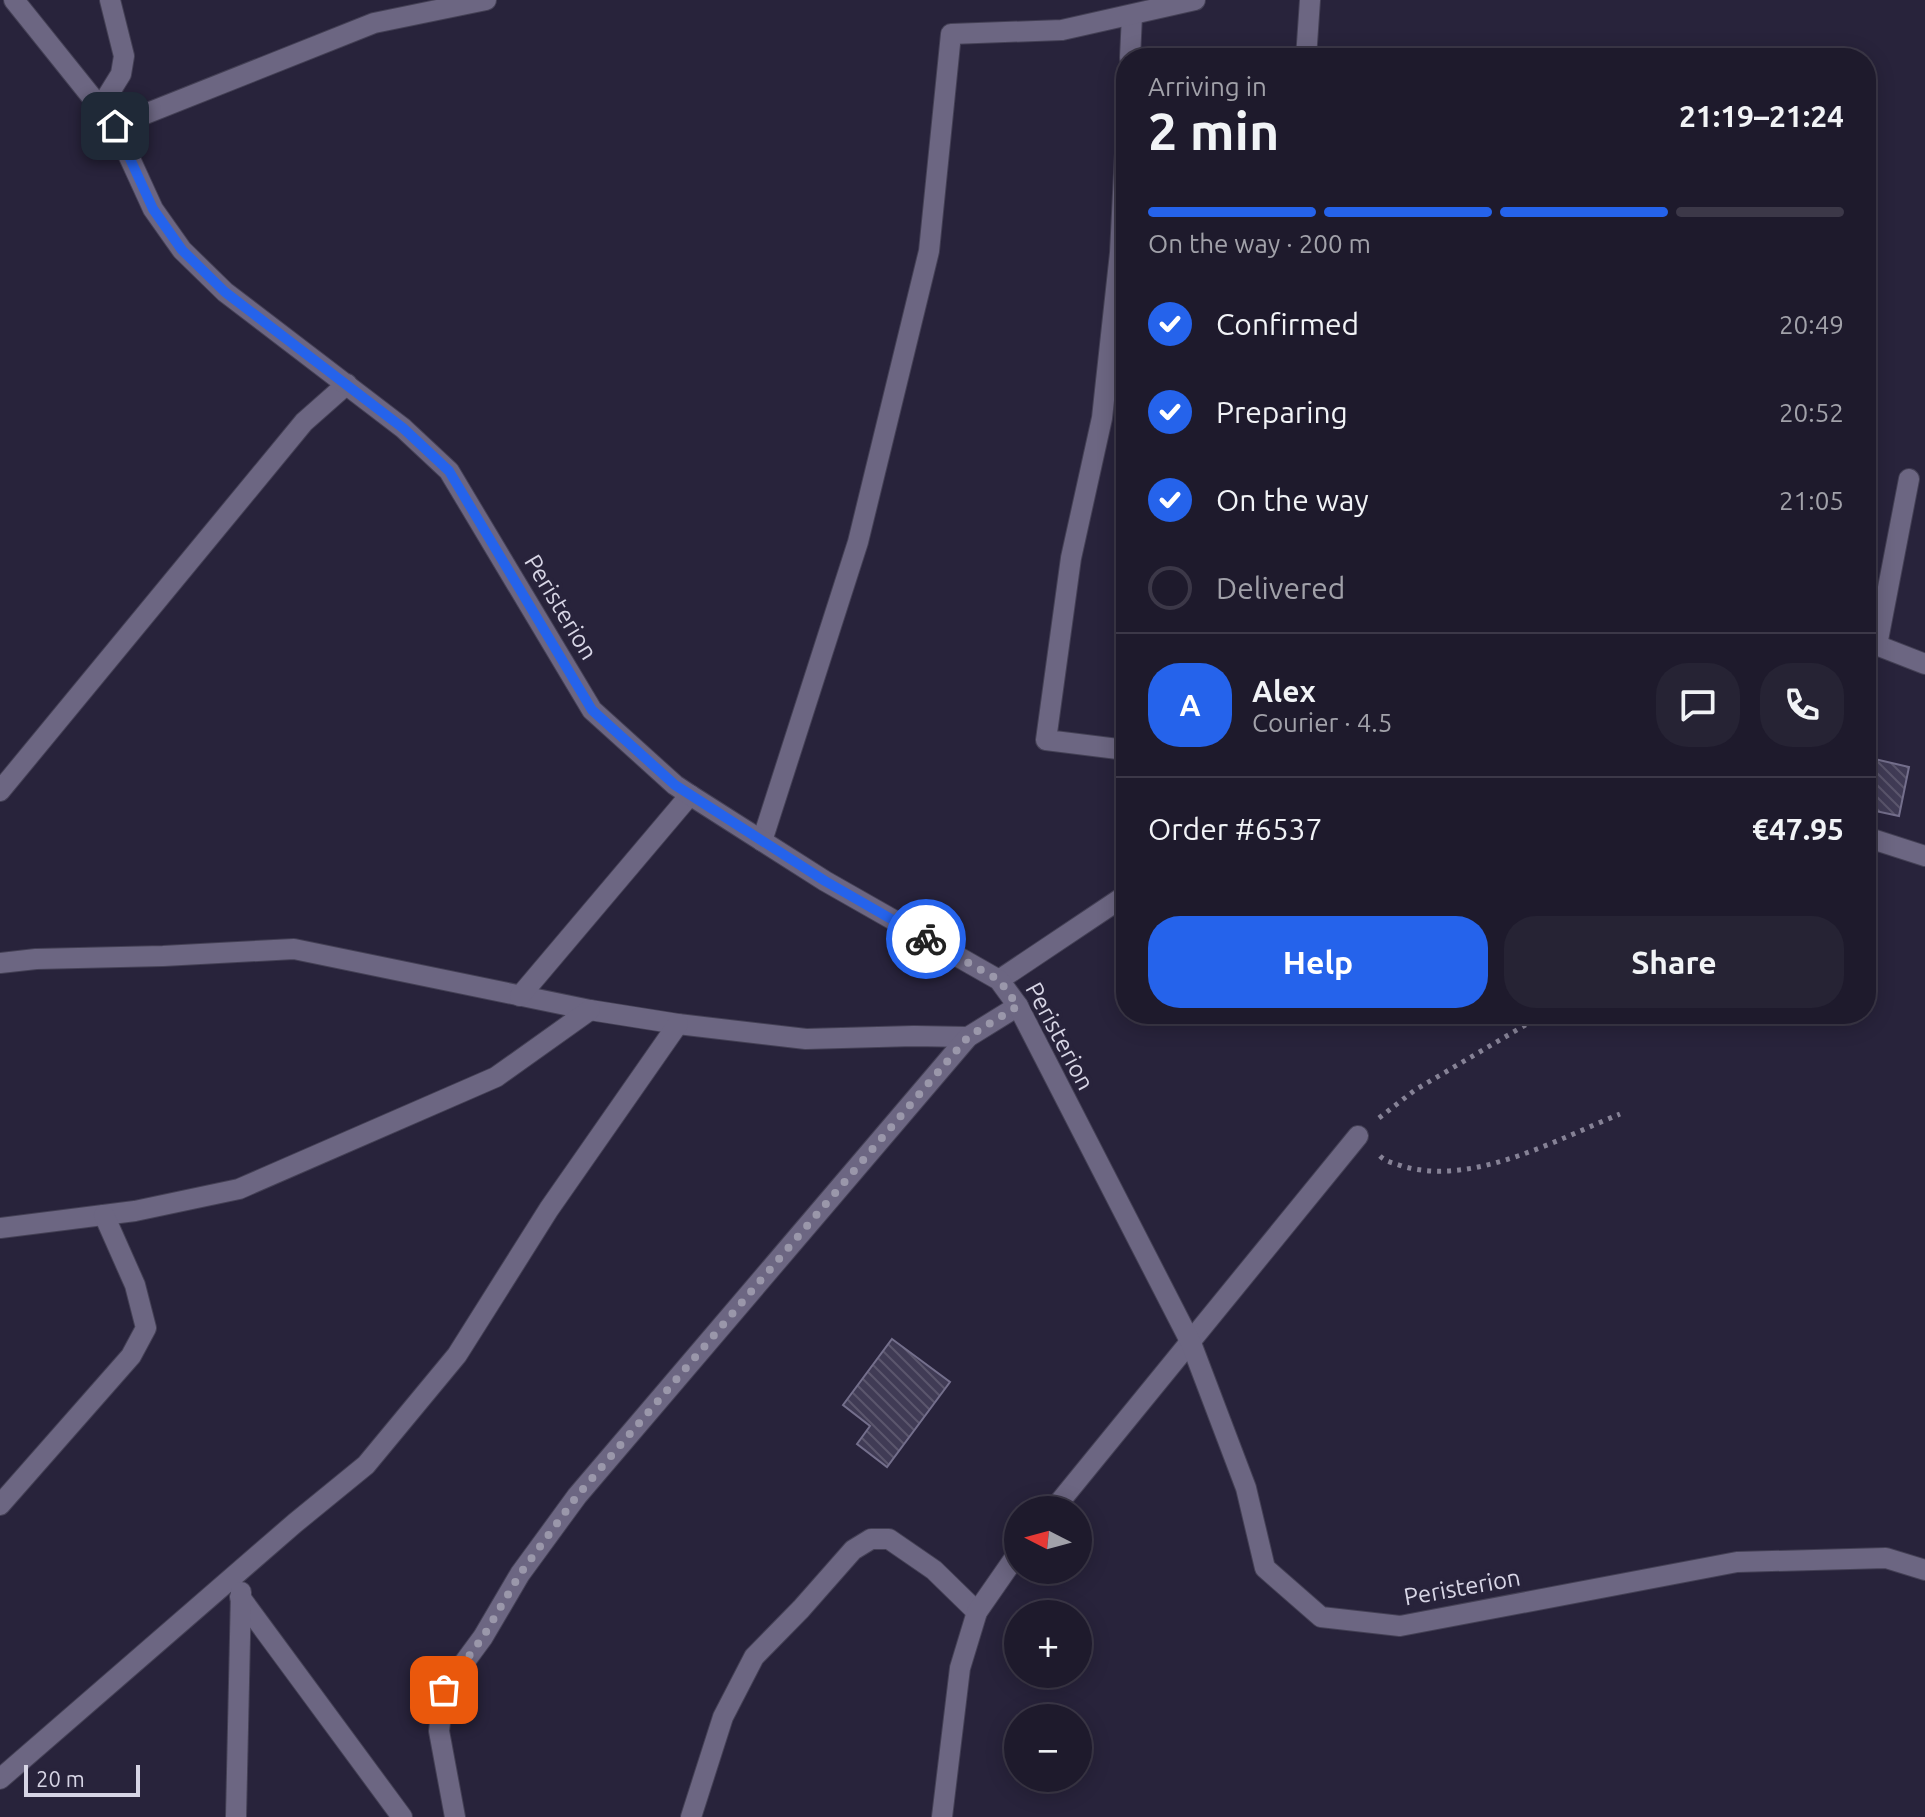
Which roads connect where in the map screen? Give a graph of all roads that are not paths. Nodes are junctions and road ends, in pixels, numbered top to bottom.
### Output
1 (14, 0) edge
2 (110, 0) edge
3 (486, 0) edge
4 (1195, 0) edge
5 (1310, 0) edge
6 (1132, 15) junction
7 (1130, 48) edge
8 (1307, 48) edge
9 (100, 108) junction
10 (115, 126) junction
11 (1116, 290) edge
12 (347, 384) junction
13 (1909, 479) dead end
14 (1876, 621) edge
15 (1876, 645) edge
16 (1925, 664) edge
17 (1116, 749) edge
18 (0, 791) edge
19 (690, 795) junction
20 (1876, 840) edge
21 (762, 841) junction
22 (1925, 856) edge
23 (1116, 902) edge
24 (0, 963) edge
25 (999, 980) junction
26 (520, 996) junction
27 (1018, 1006) junction
28 (590, 1010) junction
29 (678, 1024) junction
30 (968, 1037) junction
31 (1358, 1136) road end
32 (104, 1215) junction
33 (0, 1228) edge
34 (1191, 1343) junction
35 (1065, 1496) edge
36 (0, 1505) edge
37 (244, 1568) junction
38 (1925, 1570) edge
39 (1004, 1573) edge
40 (240, 1597) junction
41 (977, 1612) junction
42 (0, 1779) edge
43 (236, 1817) edge
44 (402, 1817) edge
45 (455, 1817) edge
46 (691, 1817) edge
47 (942, 1817) edge

1 - 9 street, Peristerion
2 - 9 street
3 - 10 street
4 - 6 street
5 - 8 street
6 - 7 street
6 - 21 street
9 - 10 street, Peristerion
10 - 12 street, Peristerion
11 - 17 street
12 - 18 street
12 - 19 street, Peristerion
13 - 14 street
15 - 16 street
19 - 21 street, Peristerion
19 - 26 street
20 - 22 street
21 - 25 street, Peristerion
23 - 25 street
24 - 26 street
25 - 27 street, Peristerion
26 - 28 street
27 - 30 street
27 - 34 street, Peristerion
28 - 29 street
28 - 32 street
29 - 30 street
29 - 37 street
30 - 45 street
31 - 34 street
32 - 33 street
32 - 36 street
34 - 35 street
34 - 38 street, Peristerion
37 - 40 street
37 - 42 street
39 - 41 street
40 - 43 street
40 - 44 street
41 - 46 street
41 - 47 street

